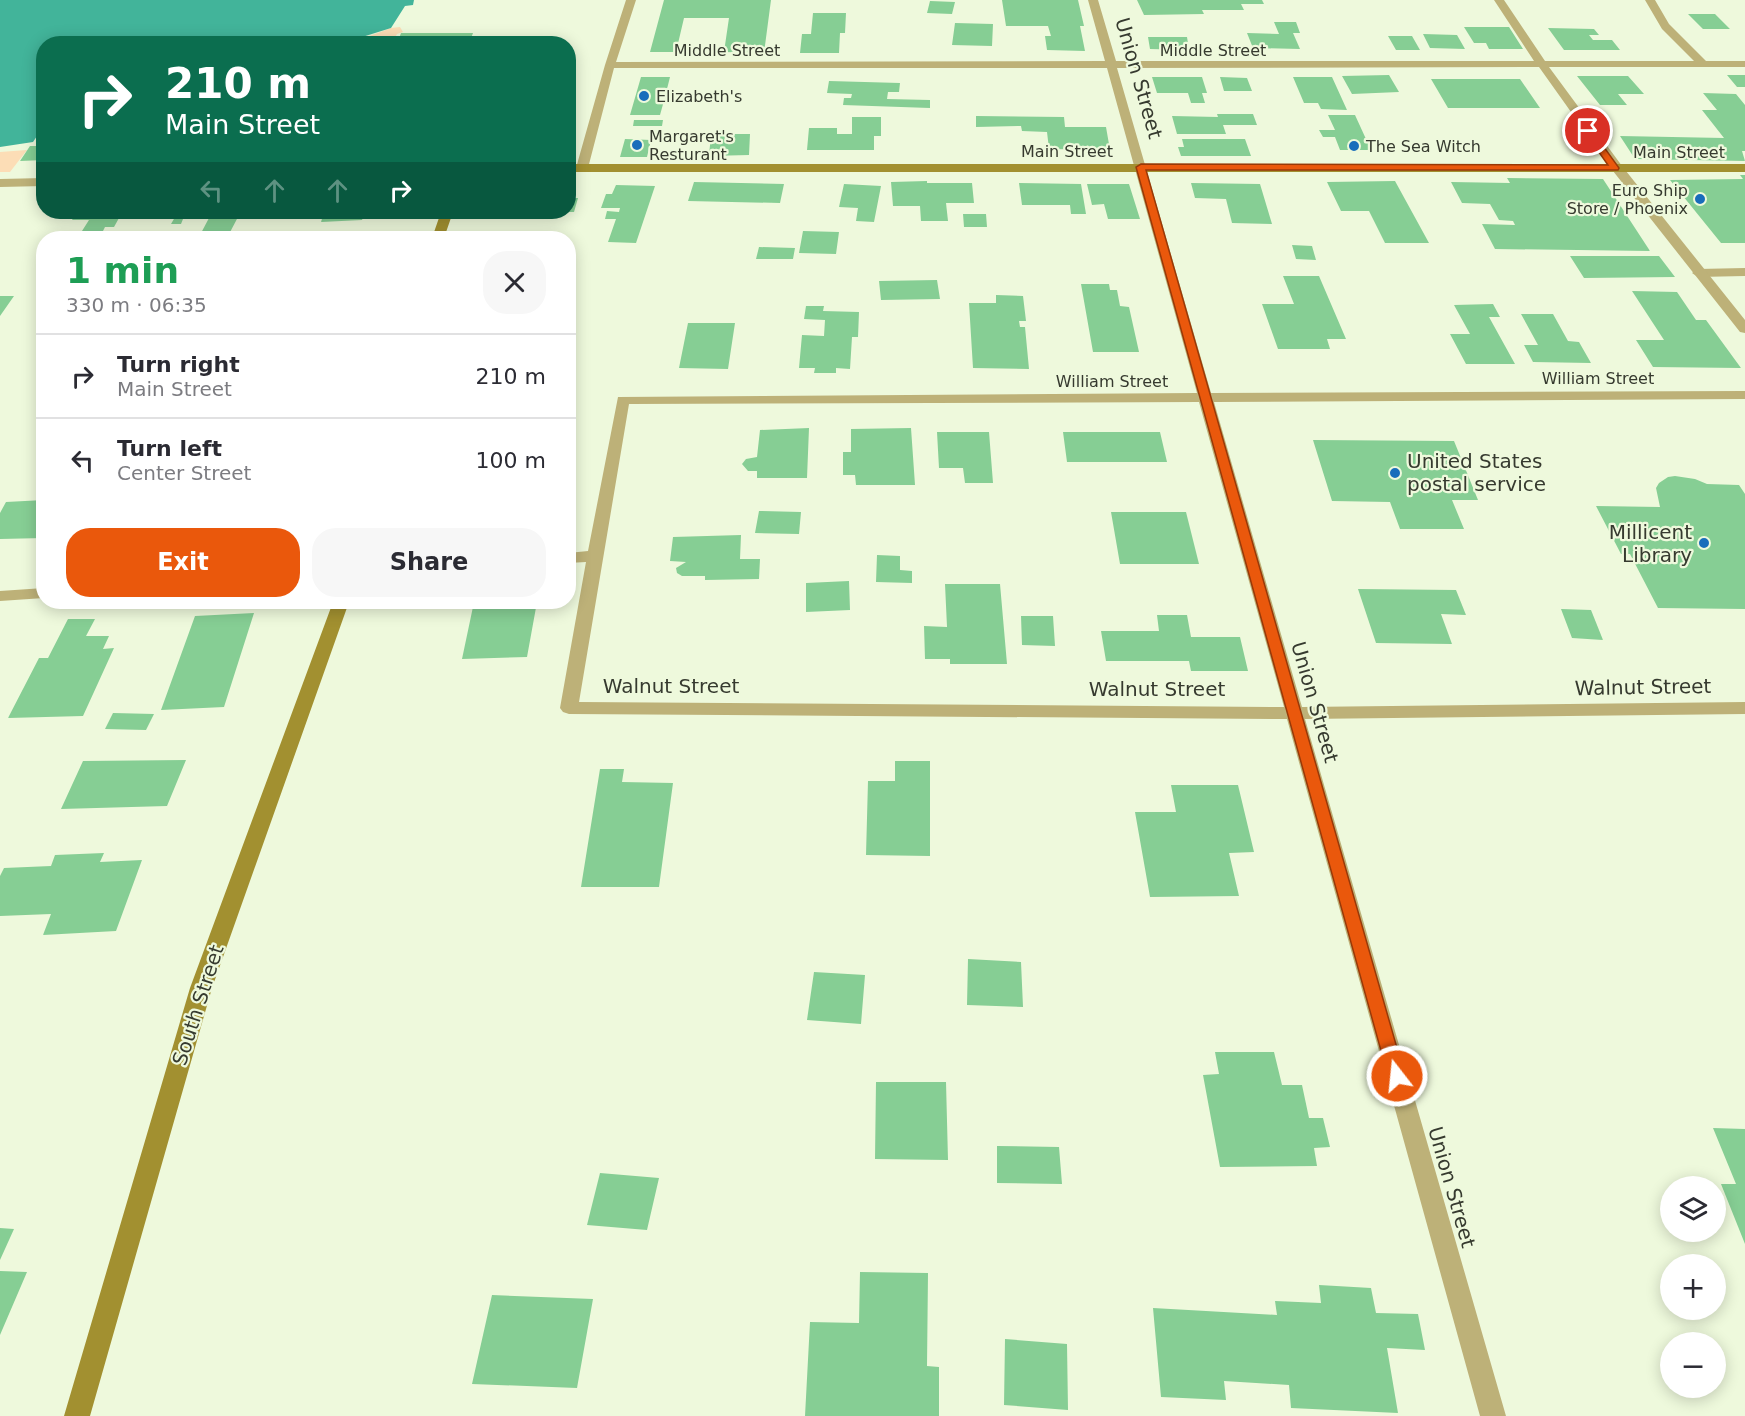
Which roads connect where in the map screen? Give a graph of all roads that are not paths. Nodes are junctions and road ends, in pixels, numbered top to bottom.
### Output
1 (631, 0) edge
2 (1093, 0) edge
3 (1499, 0) edge
4 (1650, 0) edge
5 (1111, 64) junction
6 (1703, 64) junction
7 (1745, 64) edge
8 (610, 65) junction
9 (1542, 65) junction
10 (1141, 167) junction
11 (576, 168) edge
12 (582, 168) junction
13 (1615, 168) junction
14 (1745, 168) edge
15 (36, 182) edge
16 (0, 183) edge
17 (1745, 272) edge
18 (1698, 273) junction
19 (1745, 329) edge
20 (1745, 395) edge
21 (1206, 398) junction
22 (597, 556) junction
23 (576, 557) edge
24 (36, 594) edge
25 (0, 596) edge
26 (337, 609) edge
27 (1745, 708) edge
28 (1294, 713) junction
29 (77, 1416) edge
30 (1493, 1416) edge

1 - 8 street
2 - 5 street, Union Street
3 - 9 street
4 - 6 street
5 - 8 street, Middle Street
5 - 9 street, Middle Street
5 - 10 street, Union Street
6 - 7 street, Middle Street
6 - 9 street, Middle Street
8 - 12 street
9 - 13 street
10 - 12 street, Main Street
10 - 13 street, Main Street
10 - 21 street, Union Street
11 - 12 street, Main Street
13 - 14 street, Main Street
13 - 18 street
15 - 16 street
17 - 18 street
18 - 19 street
20 - 21 street, William Street
21 - 22 street, William Street
21 - 28 street, Union Street
22 - 23 street
22 - 28 street, Walnut Street
24 - 25 street
26 - 29 street, South Street
27 - 28 street, Walnut Street
28 - 30 street, Union Street

